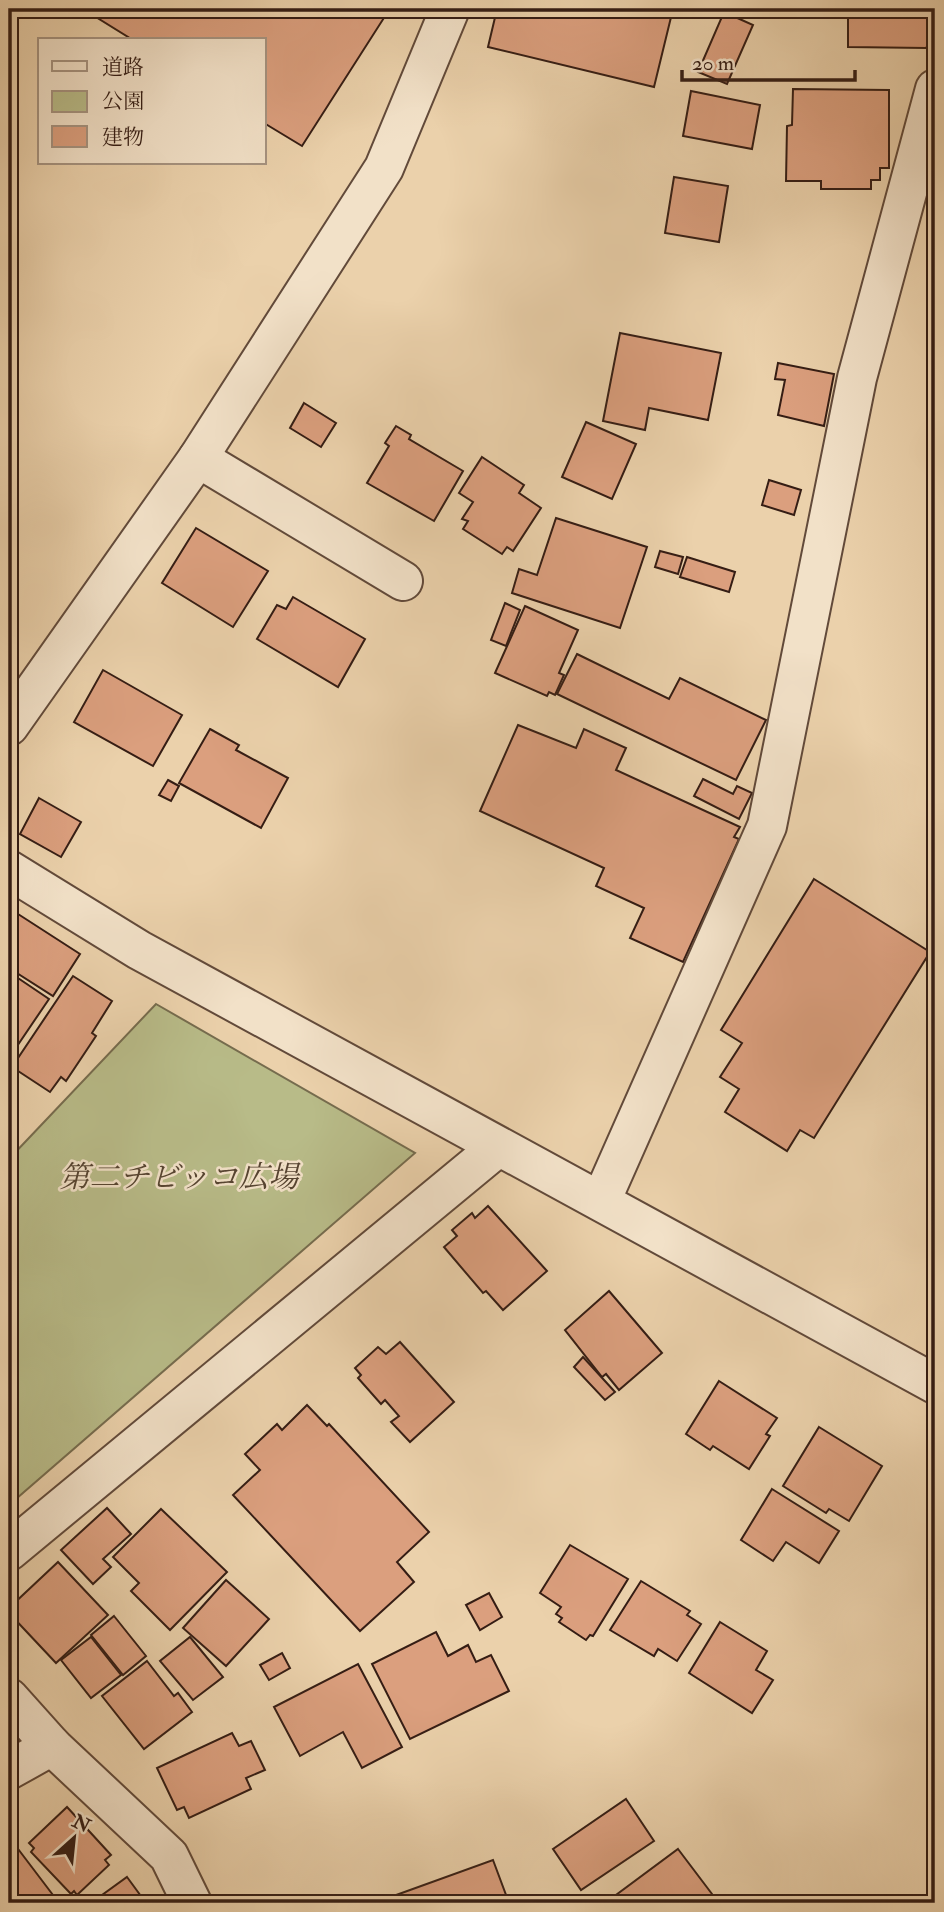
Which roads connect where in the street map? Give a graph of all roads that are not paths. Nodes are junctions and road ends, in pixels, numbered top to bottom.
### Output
1 (450, 9) edge
2 (935, 89) edge
3 (198, 458) junction
4 (403, 581) dead end
5 (9, 726) edge
6 (9, 870) edge
7 (498, 1147) junction
8 (601, 1201) junction
9 (935, 1384) edge
10 (9, 1551) edge
11 (9, 1698) edge
12 (52, 1745) junction
13 (9, 1770) edge
14 (192, 1903) edge

1 - 3 street
2 - 8 street
3 - 4 street
3 - 5 street
6 - 7 street
7 - 8 street
7 - 10 street
8 - 9 street
11 - 12 street
12 - 13 street
12 - 14 street

